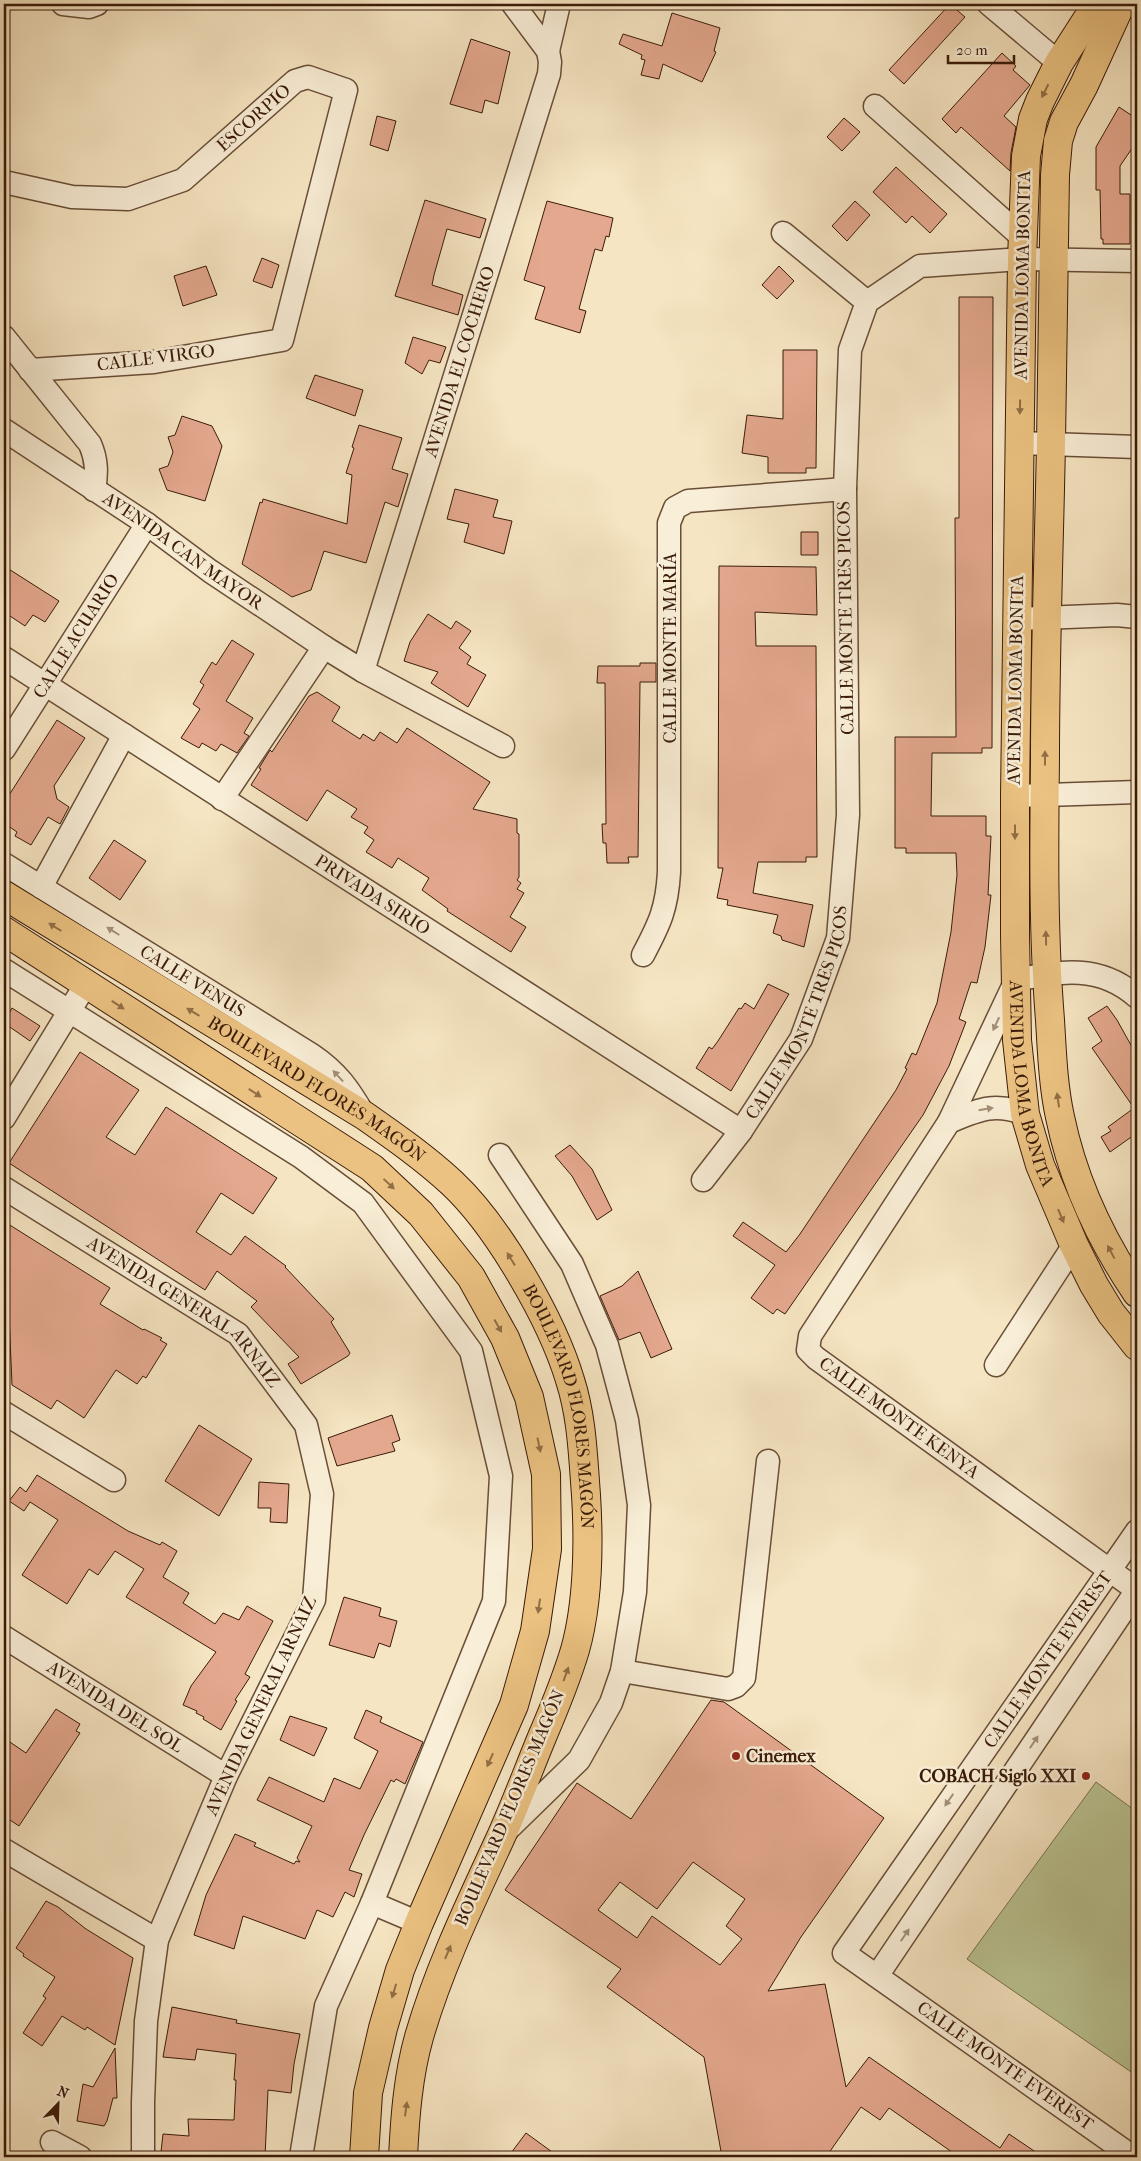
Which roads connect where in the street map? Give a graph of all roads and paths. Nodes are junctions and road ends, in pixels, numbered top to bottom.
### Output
1 (63, 4) edge
2 (97, 4) edge
3 (513, 4) edge
4 (558, 4) edge
5 (989, 4) edge
6 (1096, 4) edge
7 (1121, 4) edge
8 (548, 51) junction
9 (1060, 63) junction
10 (875, 106) dead end
11 (4, 182) edge
12 (783, 233) dead end
13 (1022, 249) junction
14 (1053, 259) junction
15 (1137, 261) edge
16 (867, 302) junction
17 (4, 337) edge
18 (282, 340) joint
19 (30, 370) junction
20 (4, 430) edge
21 (1019, 443) junction
22 (1051, 444) junction
23 (1137, 447) edge
24 (845, 489) junction
25 (94, 490) junction
26 (147, 524) junction
27 (1046, 617) junction
28 (1137, 617) edge
29 (1017, 619) junction
30 (324, 647) junction
31 (4, 658) edge
32 (363, 671) junction
33 (45, 685) junction
34 (124, 736) junction
35 (503, 746) dead end
36 (4, 749) edge
37 (1137, 792) edge
38 (1015, 796) junction
39 (1044, 796) junction
40 (222, 798) junction
41 (4, 864) edge
42 (41, 887) junction
43 (4, 895) edge
44 (4, 932) edge
45 (644, 955) dead end
46 (4, 970) edge
47 (1046, 974) junction
48 (1016, 980) junction
49 (86, 984) junction
50 (1137, 997) edge
51 (69, 1012) junction
52 (1025, 1114) junction
53 (365, 1116) junction
54 (4, 1118) edge
55 (949, 1122) junction
56 (741, 1131) junction
57 (500, 1155) dead end
58 (703, 1180) dead end
59 (4, 1188) edge
60 (1074, 1245) junction
61 (1137, 1294) edge
62 (1137, 1346) edge
63 (996, 1365) dead end
64 (4, 1413) edge
65 (768, 1461) dead end
66 (114, 1480) dead end
67 (1137, 1531) edge
68 (1109, 1569) junction
69 (1137, 1590) edge
70 (4, 1637) edge
71 (622, 1670) junction
72 (226, 1776) junction
73 (502, 1836) junction
74 (4, 1850) edge
75 (372, 1903) junction
76 (419, 1923) junction
77 (157, 1940) junction
78 (878, 1976) junction
79 (52, 2142) dead end
80 (80, 2157) edge
81 (144, 2157) edge
82 (300, 2157) edge
83 (364, 2157) edge
84 (403, 2157) edge
85 (1133, 2157) edge

1 - 2 street
3 - 8 street
4 - 8 street, AVENIDA EL COCHERO
5 - 9 street
6 - 9 main road, AVENIDA LOMA BONITA
7 - 14 main road, AVENIDA LOMA BONITA
8 - 32 street, AVENIDA EL COCHERO
9 -> 13 main road, AVENIDA LOMA BONITA
10 - 13 street
11 - 18 street, ESCORPIO
12 - 16 street
13 - 14 street
13 - 16 street
13 -> 21 main road, AVENIDA LOMA BONITA
14 - 15 street
14 - 22 main road, AVENIDA LOMA BONITA
16 - 24 street, CALLE MONTE TRES PICOS
17 - 19 street
18 - 19 street, CALLE VIRGO
19 - 25 street
20 - 25 street, AVENIDA CAN MAYOR
21 - 22 street
21 - 29 main road, AVENIDA LOMA BONITA
22 - 23 street
22 - 27 main road, AVENIDA LOMA BONITA
24 - 45 street, CALLE MONTE MARÍA
24 - 56 street, CALLE MONTE TRES PICOS
25 - 26 street, AVENIDA CAN MAYOR
26 - 30 street, AVENIDA CAN MAYOR
26 - 33 street, CALLE ACUARIO
27 - 28 street
27 - 29 street
39 -> 27 main road, AVENIDA LOMA BONITA
29 - 38 main road, AVENIDA LOMA BONITA
30 - 32 street, AVENIDA CAN MAYOR
30 - 40 street
31 - 33 street, PRIVADA SIRIO
32 - 35 street, AVENIDA CAN MAYOR
33 - 34 street, PRIVADA SIRIO
33 - 36 street, CALLE ACUARIO
34 - 40 street, PRIVADA SIRIO
34 - 42 street
37 - 39 street
38 - 39 street
38 -> 48 main road, AVENIDA LOMA BONITA
47 -> 39 main road, AVENIDA LOMA BONITA
40 - 56 street, PRIVADA SIRIO
41 - 42 street, CALLE VENUS
53 -> 42 street, CALLE VENUS
53 -> 43 main road, BOULEVARD FLORES MAGÓN
44 - 49 main road, BOULEVARD FLORES MAGÓN
46 - 51 street
47 - 48 street
47 - 50 street
61 -> 47 main road, AVENIDA LOMA BONITA
48 - 52 main road, AVENIDA LOMA BONITA
48 -> 55 street, CALLE MONTE KENYA
49 - 51 street
49 -> 76 main road, BOULEVARD FLORES MAGÓN
51 - 54 street
51 - 75 street
55 -> 52 street
52 -> 60 main road, AVENIDA LOMA BONITA
73 -> 53 main road, BOULEVARD FLORES MAGÓN
55 - 68 street, CALLE MONTE KENYA
56 - 58 street, CALLE MONTE TRES PICOS
57 - 71 street
59 - 72 street, AVENIDA GENERAL ARNAIZ
60 - 62 main road, AVENIDA LOMA BONITA
60 - 63 street
64 - 66 street
65 - 71 street
67 - 68 street, CALLE MONTE EVEREST
68 - 69 street, CALLE MONTE KENYA
68 -> 78 street, CALLE MONTE EVEREST
78 -> 69 street, CALLE MONTE EVEREST
70 - 72 street, AVENIDA DEL SOL
71 - 73 street
72 - 77 street, AVENIDA GENERAL ARNAIZ
84 -> 73 main road, BOULEVARD FLORES MAGÓN
74 - 77 street
75 - 76 street
75 - 82 street
76 -> 83 main road, BOULEVARD FLORES MAGÓN
77 - 81 street, AVENIDA GENERAL ARNAIZ
78 - 85 street, CALLE MONTE EVEREST
79 - 80 street

